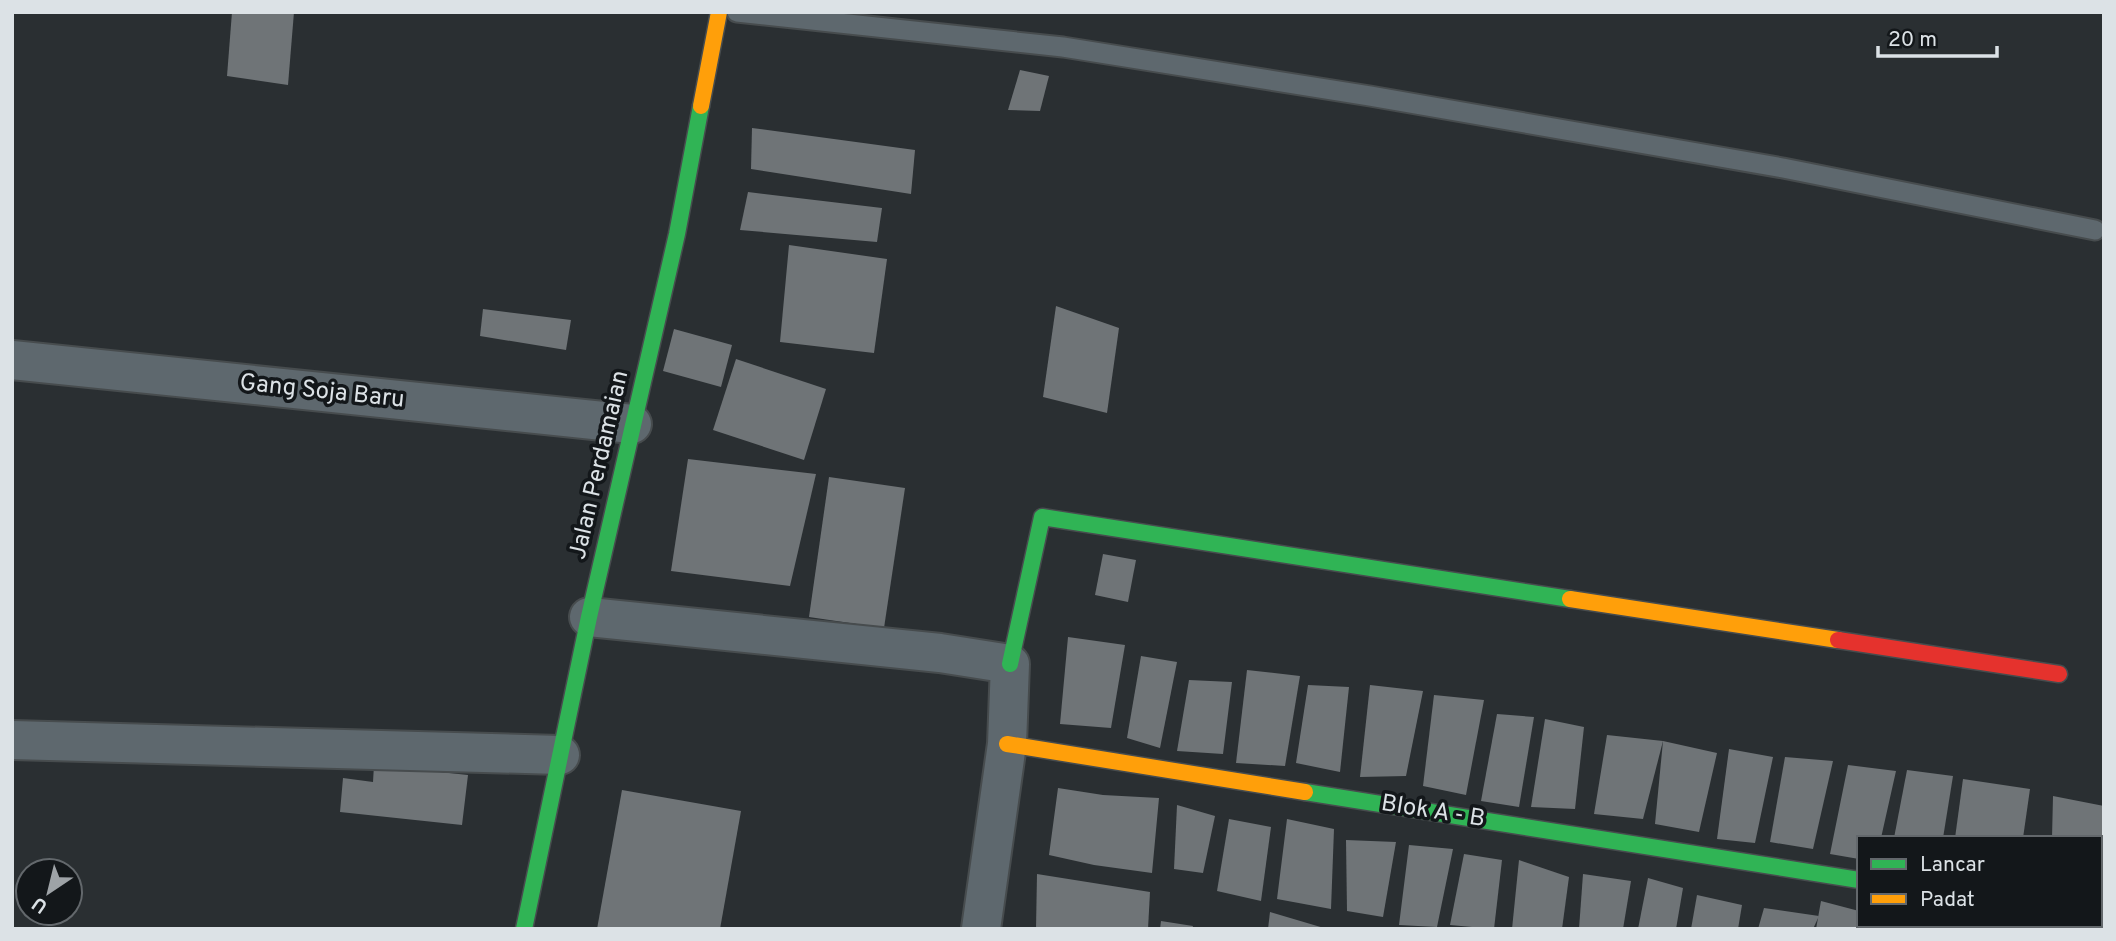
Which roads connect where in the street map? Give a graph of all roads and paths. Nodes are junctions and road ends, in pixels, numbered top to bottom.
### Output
1 (719, 12) edge
2 (737, 12) edge
3 (2095, 230) dead end
4 (12, 360) edge
5 (632, 424) junction
6 (589, 617) junction
7 (1010, 664) junction
8 (2059, 674) dead end
9 (12, 740) edge
10 (1006, 744) junction
11 (560, 755) junction
12 (1857, 880) edge
13 (524, 929) edge
14 (981, 929) edge

1 - 5 street, Jalan Perdamaian
2 - 3 lane
4 - 5 street, Gang Soja Baru
5 - 6 street, Jalan Perdamaian
6 - 7 street
6 - 11 street, Jalan Perdamaian
7 - 8 street
7 - 10 street
9 - 11 street
10 - 12 street, Blok A - B
10 - 14 street
11 - 13 street, Jalan Perdamaian

